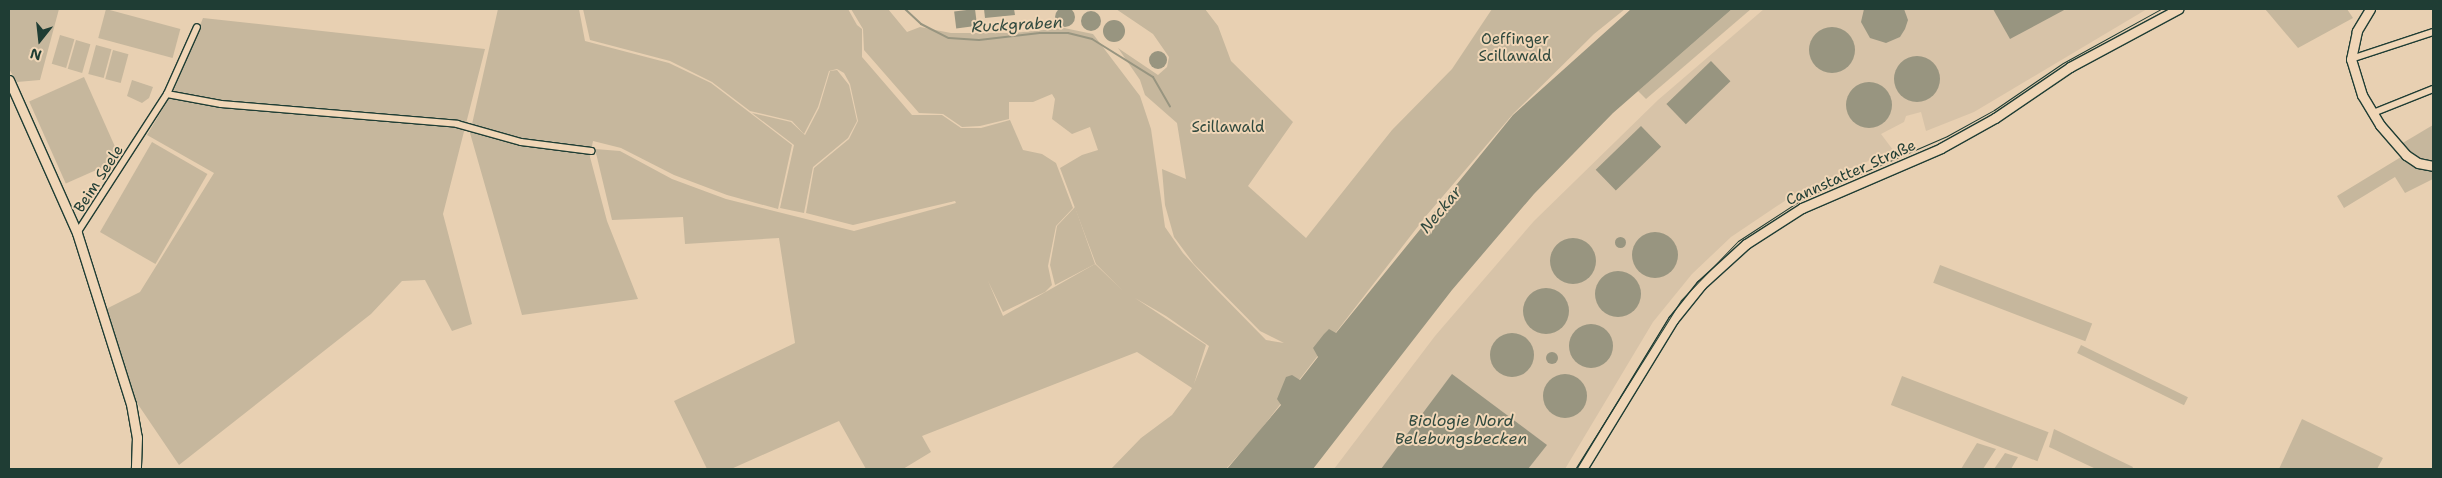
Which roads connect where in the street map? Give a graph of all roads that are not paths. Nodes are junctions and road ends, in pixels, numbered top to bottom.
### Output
1 (2178, 9) edge
2 (2370, 9) edge
3 (197, 27) dead end
4 (2433, 32) edge
5 (2351, 58) junction
6 (9, 80) edge
7 (2433, 89) edge
8 (168, 94) junction
9 (2373, 113) junction
10 (591, 151) dead end
11 (2433, 166) edge
12 (77, 233) junction
13 (136, 469) edge
14 (1582, 469) edge

1 - 14 main road, Cannstatter Straße
2 - 5 main road
3 - 8 street, Beim Seele
4 - 5 street
5 - 9 main road
6 - 12 main road
7 - 9 street
8 - 10 street
8 - 12 street, Beim Seele
9 - 11 main road
12 - 13 main road

